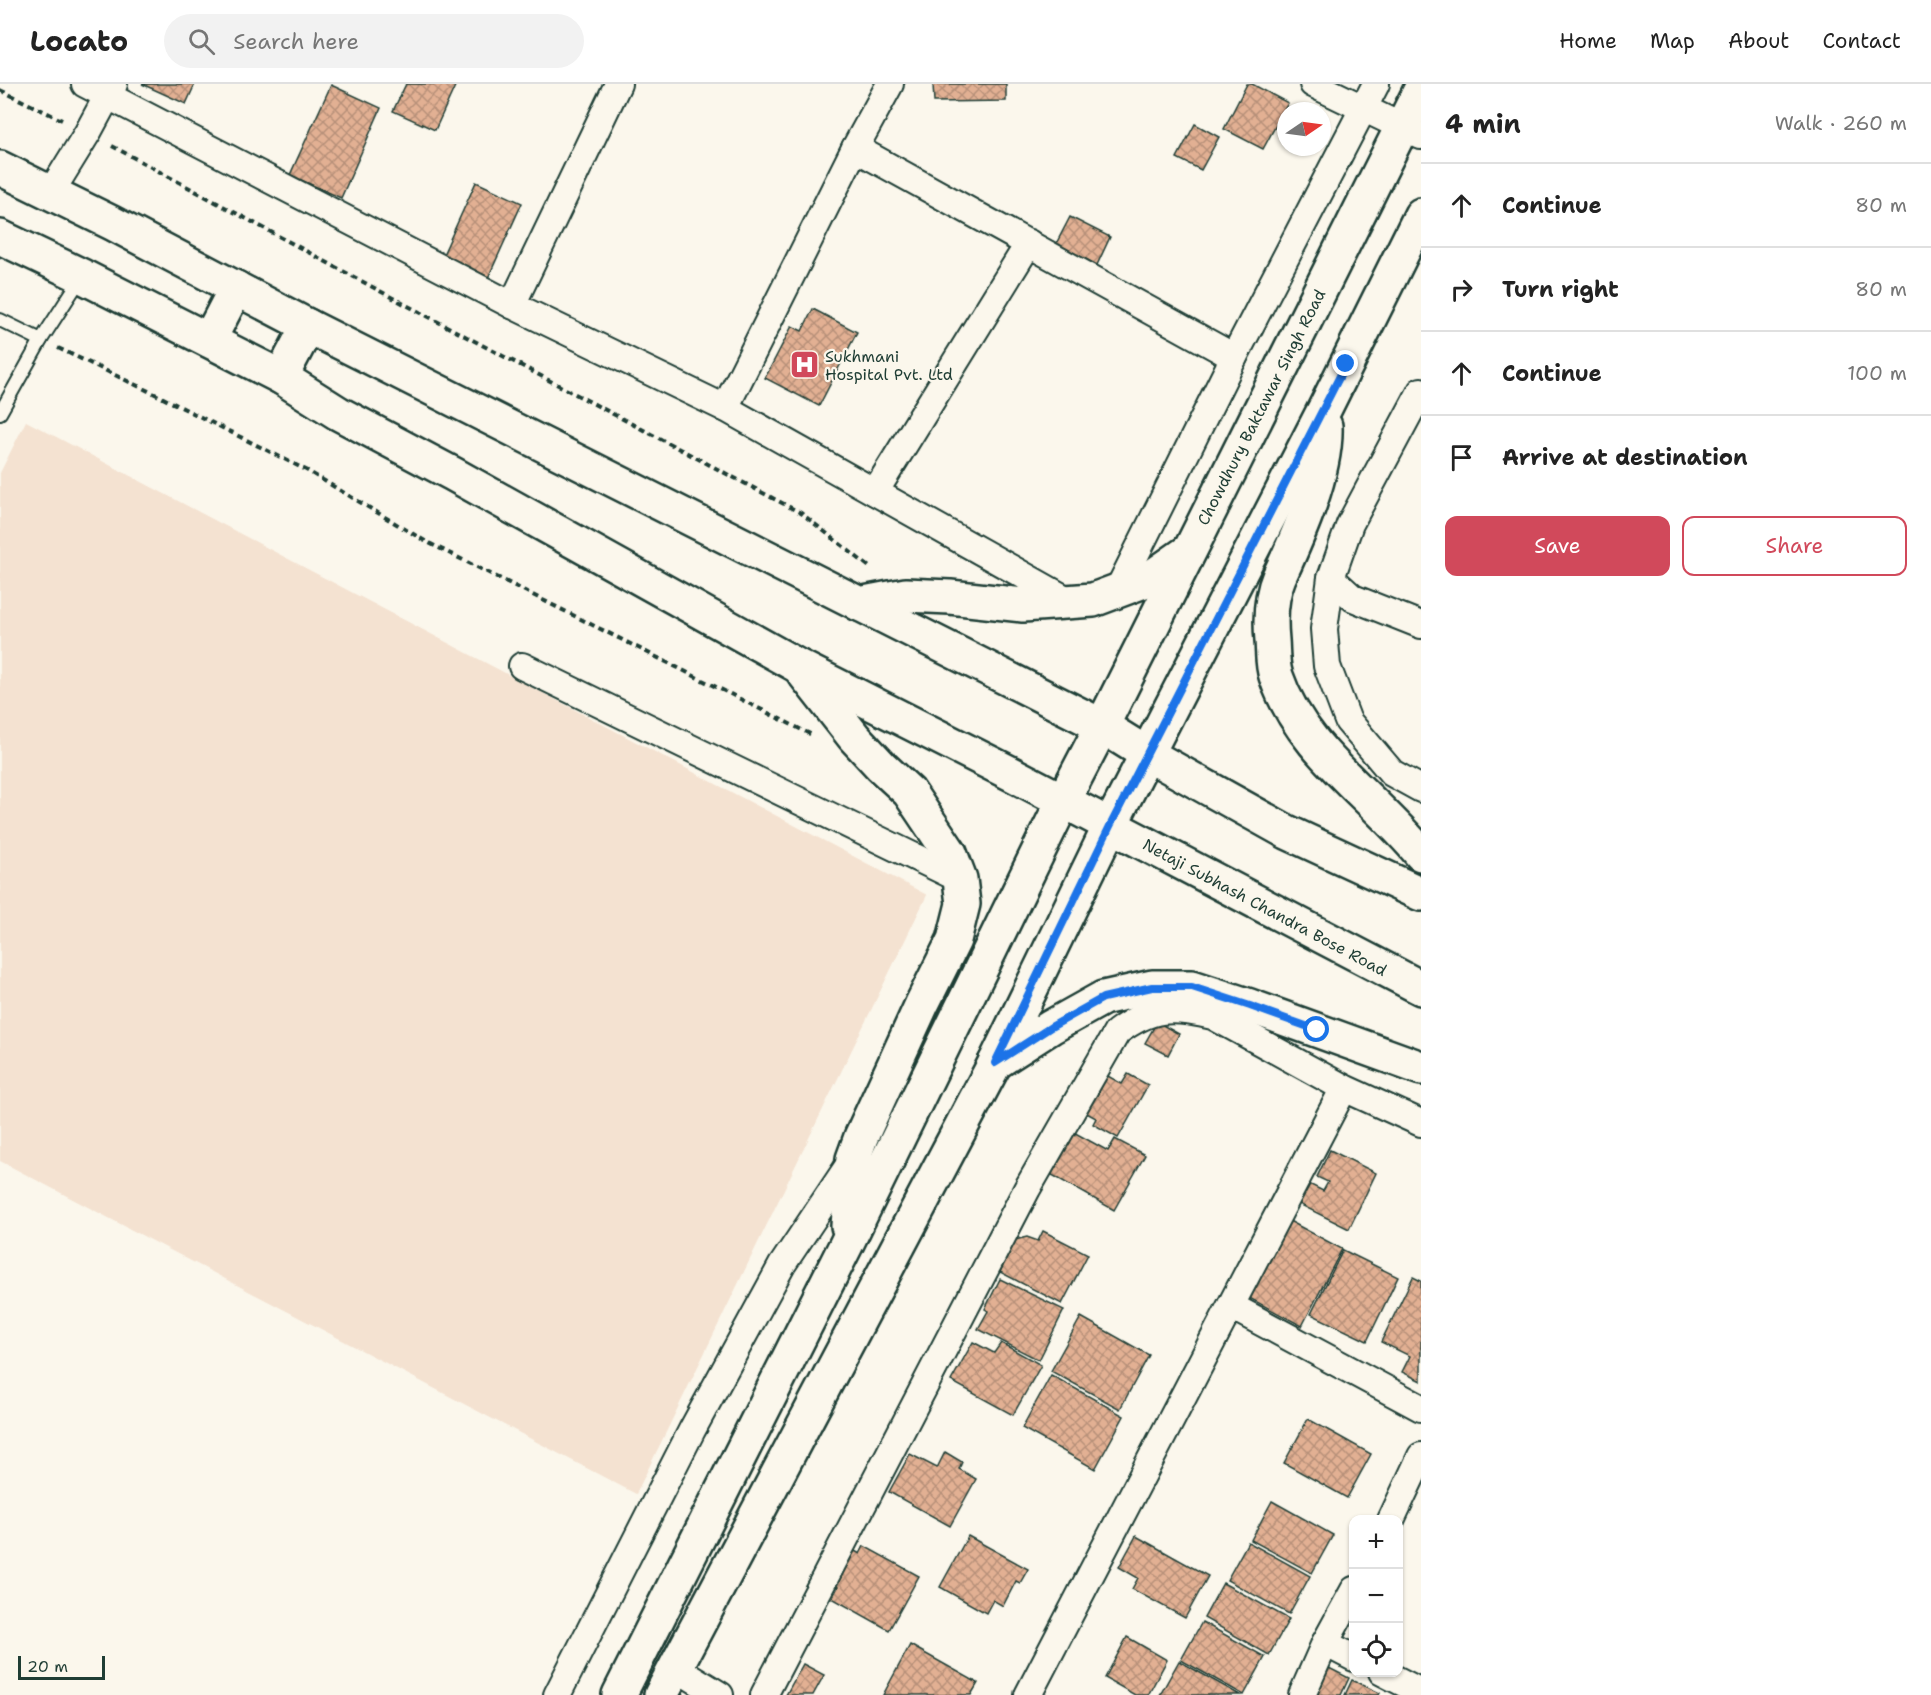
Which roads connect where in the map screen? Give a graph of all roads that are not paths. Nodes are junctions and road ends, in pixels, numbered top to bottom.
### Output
1 (85, 84) edge
2 (617, 84) edge
3 (890, 84) edge
4 (1312, 84) edge
5 (1376, 84) edge
6 (1421, 89) edge
7 (111, 90) edge
8 (1363, 109) junction
9 (1411, 131) edge
10 (855, 148) junction
11 (0, 168) edge
12 (51, 192) junction
13 (1421, 215) edge
14 (0, 237) edge
15 (1029, 243) junction
16 (82, 276) junction
17 (236, 288) junction
18 (512, 305) junction
19 (0, 320) edge
20 (308, 326) junction
21 (41, 340) junction
22 (209, 340) junction
23 (1234, 357) junction
24 (281, 377) junction
25 (1421, 391) edge
26 (725, 408) junction
27 (1323, 410) junction
28 (0, 413) edge
29 (875, 492) junction
30 (1188, 552) junction
31 (1331, 578) junction
32 (1117, 592) junction
33 (1071, 602) junction
34 (859, 604) junction
35 (1421, 625) edge
36 (522, 666) dead end
37 (798, 666) junction
38 (1102, 726) junction
39 (1147, 754) junction
40 (1421, 789) edge
41 (1063, 801) junction
42 (1110, 826) junction
43 (1420, 852) edge
44 (960, 879) junction
45 (1421, 894) edge
46 (1421, 988) edge
47 (995, 1063) junction
48 (1421, 1068) edge
49 (1344, 1088) junction
50 (1421, 1123) edge
51 (853, 1159) junction
52 (846, 1245) junction
53 (1231, 1306) junction
54 (1421, 1408) edge
55 (1421, 1456) edge
56 (1393, 1515) edge
57 (1349, 1598) edge
58 (1325, 1643) junction
59 (1349, 1656) edge
60 (1392, 1677) edge
61 (668, 1681) edge
62 (1421, 1692) edge
63 (557, 1695) edge
64 (619, 1695) edge
65 (720, 1695) edge
66 (764, 1695) edge
67 (1028, 1695) edge
68 (1302, 1695) edge

1 - 7 street
2 - 18 street
3 - 10 street
4 - 8 street
5 - 8 street
6 - 9 main road, Chowdhury Baktawar Singh Road
7 - 12 street
7 - 18 street
8 - 9 street
8 - 23 street
9 - 30 main road, Chowdhury Baktawar Singh Road
10 - 15 street
10 - 26 street
11 - 12 main road
12 - 17 main road
13 - 27 main road
14 - 16 main road, Netaji Subhash Chandra Bose Road
15 - 23 street
15 - 29 street
16 - 21 lane
16 - 22 main road, Netaji Subhash Chandra Bose Road
17 - 20 main road
17 - 22 main road
18 - 26 street
19 - 21 lane
20 - 24 main road
20 - 34 main road
21 - 28 lane
22 - 24 main road, Netaji Subhash Chandra Bose Road
23 - 32 street
24 - 37 main road, Netaji Subhash Chandra Bose Road
25 - 31 street
26 - 29 street
27 - 39 main road
27 - 43 main road
29 - 33 street
30 - 32 main road
30 - 38 main road, Chowdhury Baktawar Singh Road
31 - 35 street
31 - 40 street
32 - 33 main road
33 - 34 main road
34 - 38 main road
36 - 44 street
37 - 41 main road, Netaji Subhash Chandra Bose Road
37 - 44 main road
38 - 39 main road
38 - 41 main road, Chowdhury Baktawar Singh Road
39 - 42 main road
39 - 45 main road
41 - 42 main road, Netaji Subhash Chandra Bose Road
41 - 52 main road, Chowdhury Baktawar Singh Road
42 - 46 main road, Netaji Subhash Chandra Bose Road
42 - 47 main road
44 - 51 main road
47 - 48 main road
47 - 61 main road
49 - 50 street
49 - 53 street
49 - 66 street
51 - 52 main road
51 - 63 street
52 - 64 main road, Chowdhury Baktawar Singh Road
53 - 54 street
53 - 67 street
55 - 56 street
57 - 58 street
58 - 59 street
58 - 68 street
60 - 62 street
61 - 65 street

